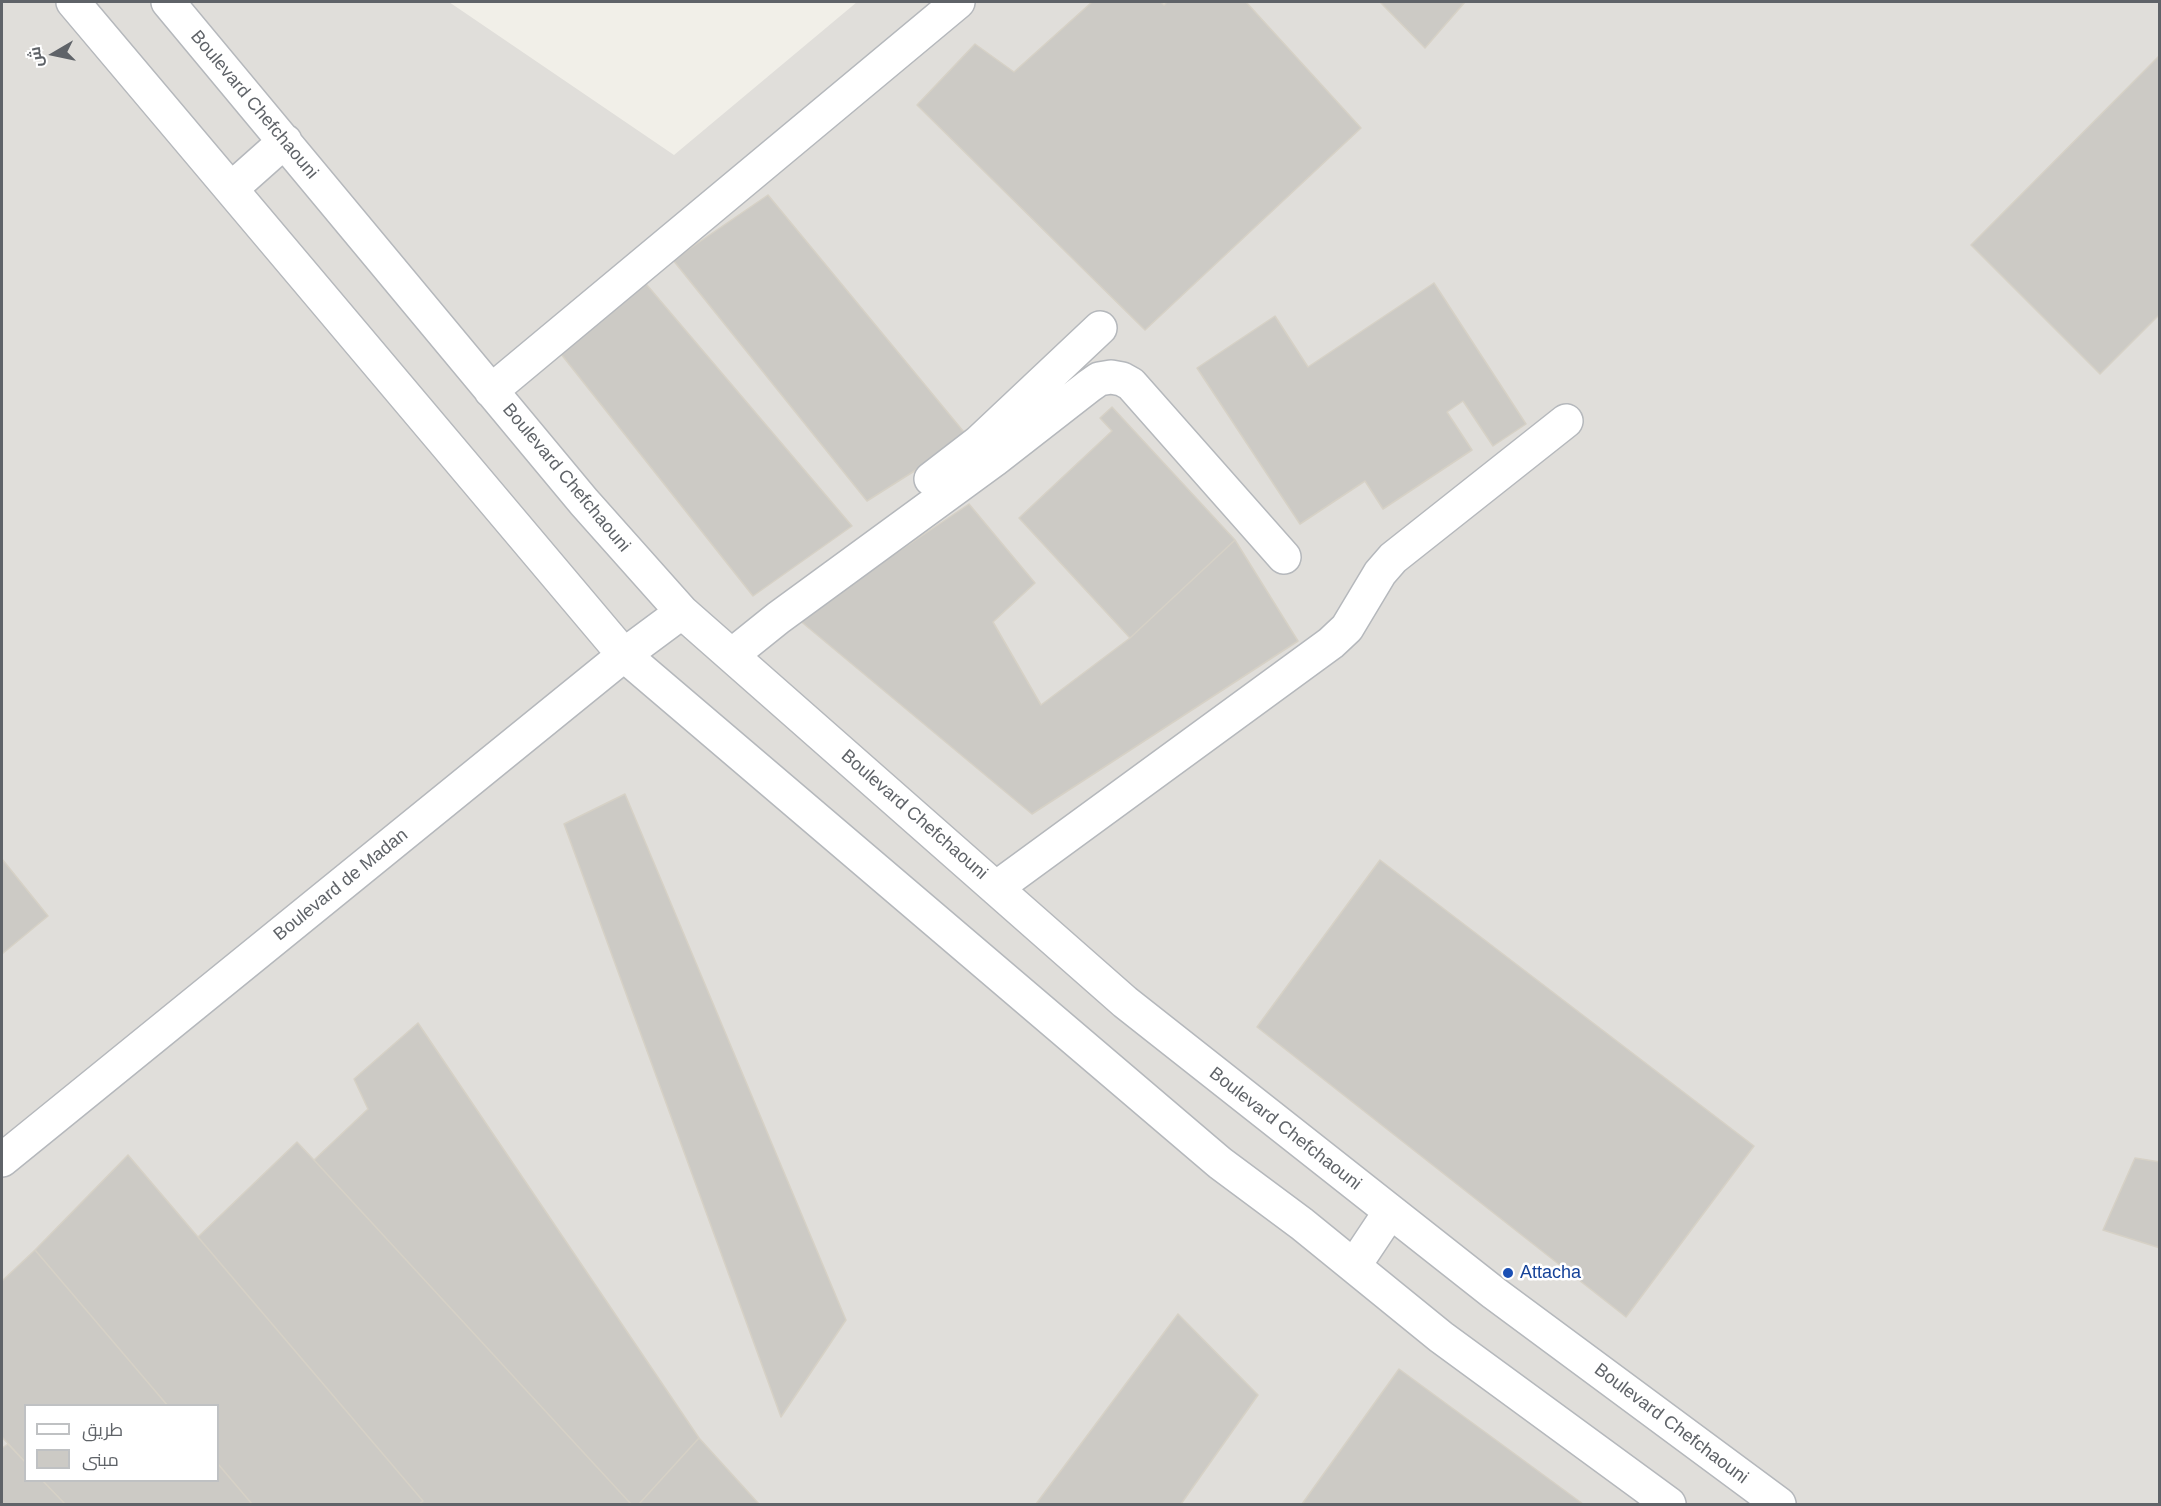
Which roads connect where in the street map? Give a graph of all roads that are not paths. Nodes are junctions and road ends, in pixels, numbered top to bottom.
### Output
1 (73, 2) edge
2 (168, 2) edge
3 (958, 2) edge
4 (285, 141) junction
5 (231, 189) junction
6 (1100, 328) dead end
7 (491, 391) junction
8 (1566, 421) dead end
9 (986, 451) junction
10 (1284, 557) dead end
11 (682, 612) junction
12 (726, 650) junction
13 (624, 655) junction
14 (996, 888) junction
15 (2, 1160) edge
16 (1390, 1212) junction
17 (1354, 1266) junction
18 (1669, 1504) edge
19 (1779, 1504) edge

1 - 5 street
2 - 4 street, Boulevard Chefchaouni
3 - 7 street
4 - 5 street
4 - 7 street, Boulevard Chefchaouni
5 - 13 street
6 - 9 street
7 - 11 street, Boulevard Chefchaouni
8 - 14 street
9 - 10 street
9 - 12 street
11 - 12 street, Boulevard Chefchaouni
11 - 13 street, Boulevard de Madan
12 - 14 street, Boulevard Chefchaouni
13 - 15 street, Boulevard de Madan
13 - 17 street
14 - 16 street, Boulevard Chefchaouni
16 - 17 street
16 - 19 street, Boulevard Chefchaouni
17 - 18 street

